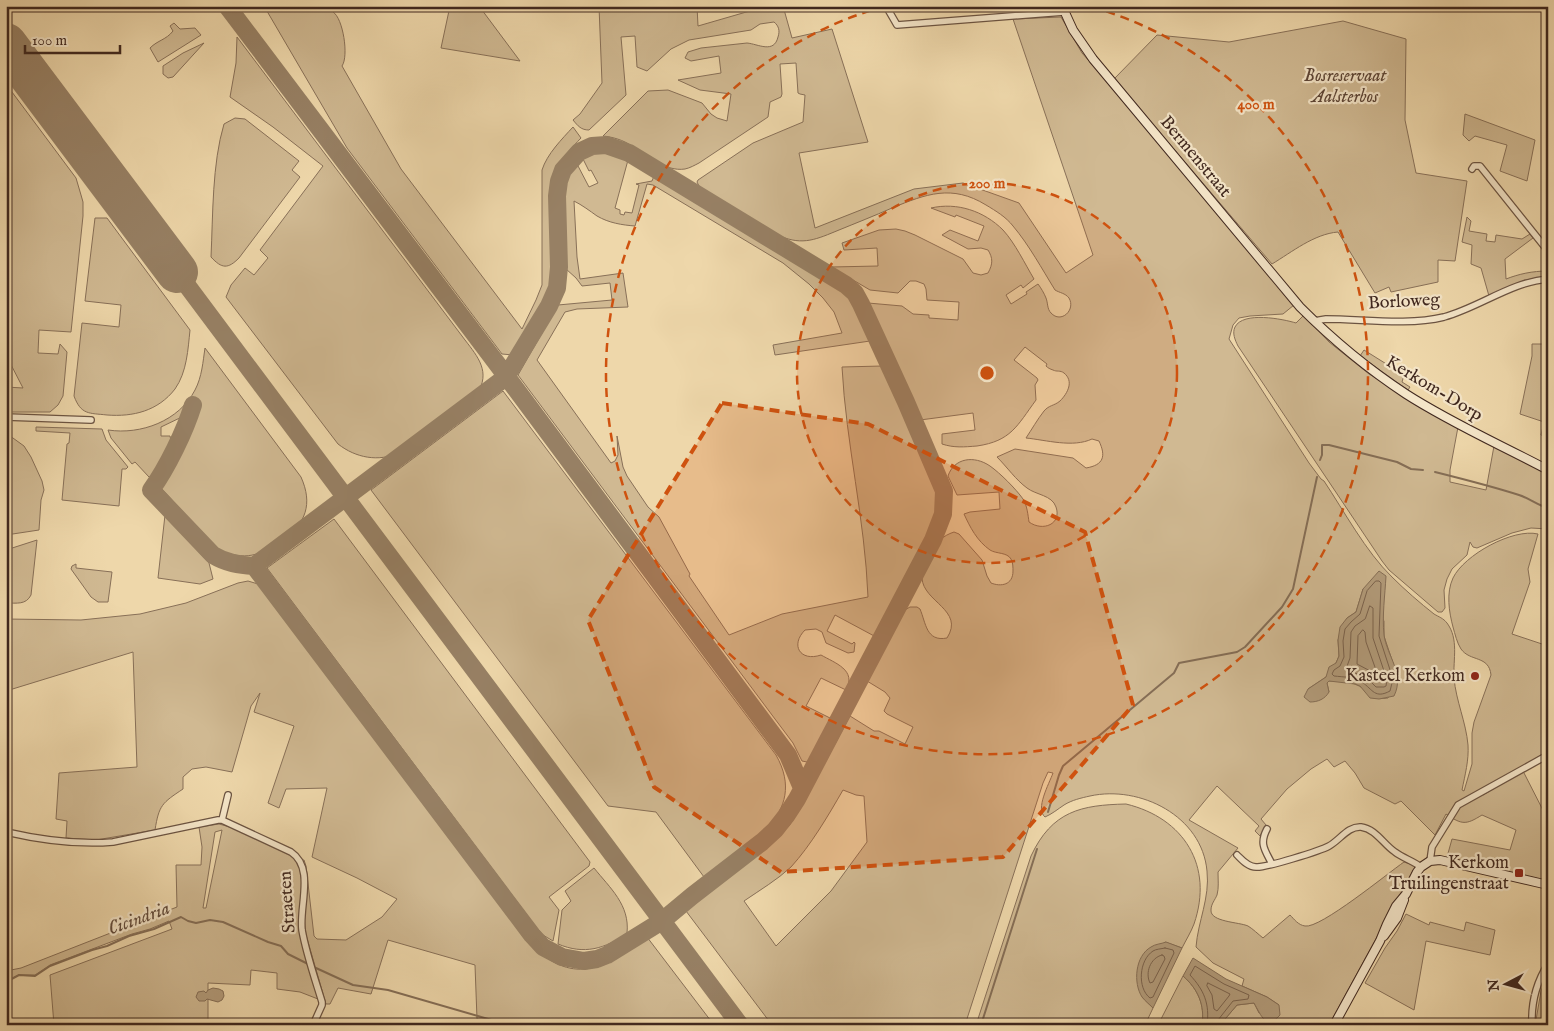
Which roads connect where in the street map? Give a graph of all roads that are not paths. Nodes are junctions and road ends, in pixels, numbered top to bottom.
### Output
1 (886, 6) edge
2 (1063, 9) edge
3 (1472, 169) dead end
4 (1548, 251) edge
5 (1548, 279) edge
6 (1314, 321) junction
7 (6, 417) edge
8 (91, 420) dead end
9 (1548, 470) edge
10 (1548, 754) edge
11 (228, 796) dead end
12 (222, 820) junction
13 (1267, 829) dead end
14 (6, 832) edge
15 (1237, 855) dead end
16 (1430, 861) junction
17 (1272, 864) junction
18 (1422, 867) junction
19 (1548, 886) edge
20 (1548, 964) edge
21 (313, 1025) edge
22 (1334, 1025) edge
23 (1532, 1025) edge

1 - 2 street
2 - 6 street, Bermenstraat
3 - 4 street
5 - 6 street, Borloweg
6 - 9 street, Kerkom-Dorp
7 - 8 street
10 - 16 street
11 - 12 street
12 - 14 street
12 - 21 street, Straeten
13 - 17 street
15 - 17 street
16 - 18 street
16 - 19 street
17 - 18 street
18 - 22 street
20 - 23 street

